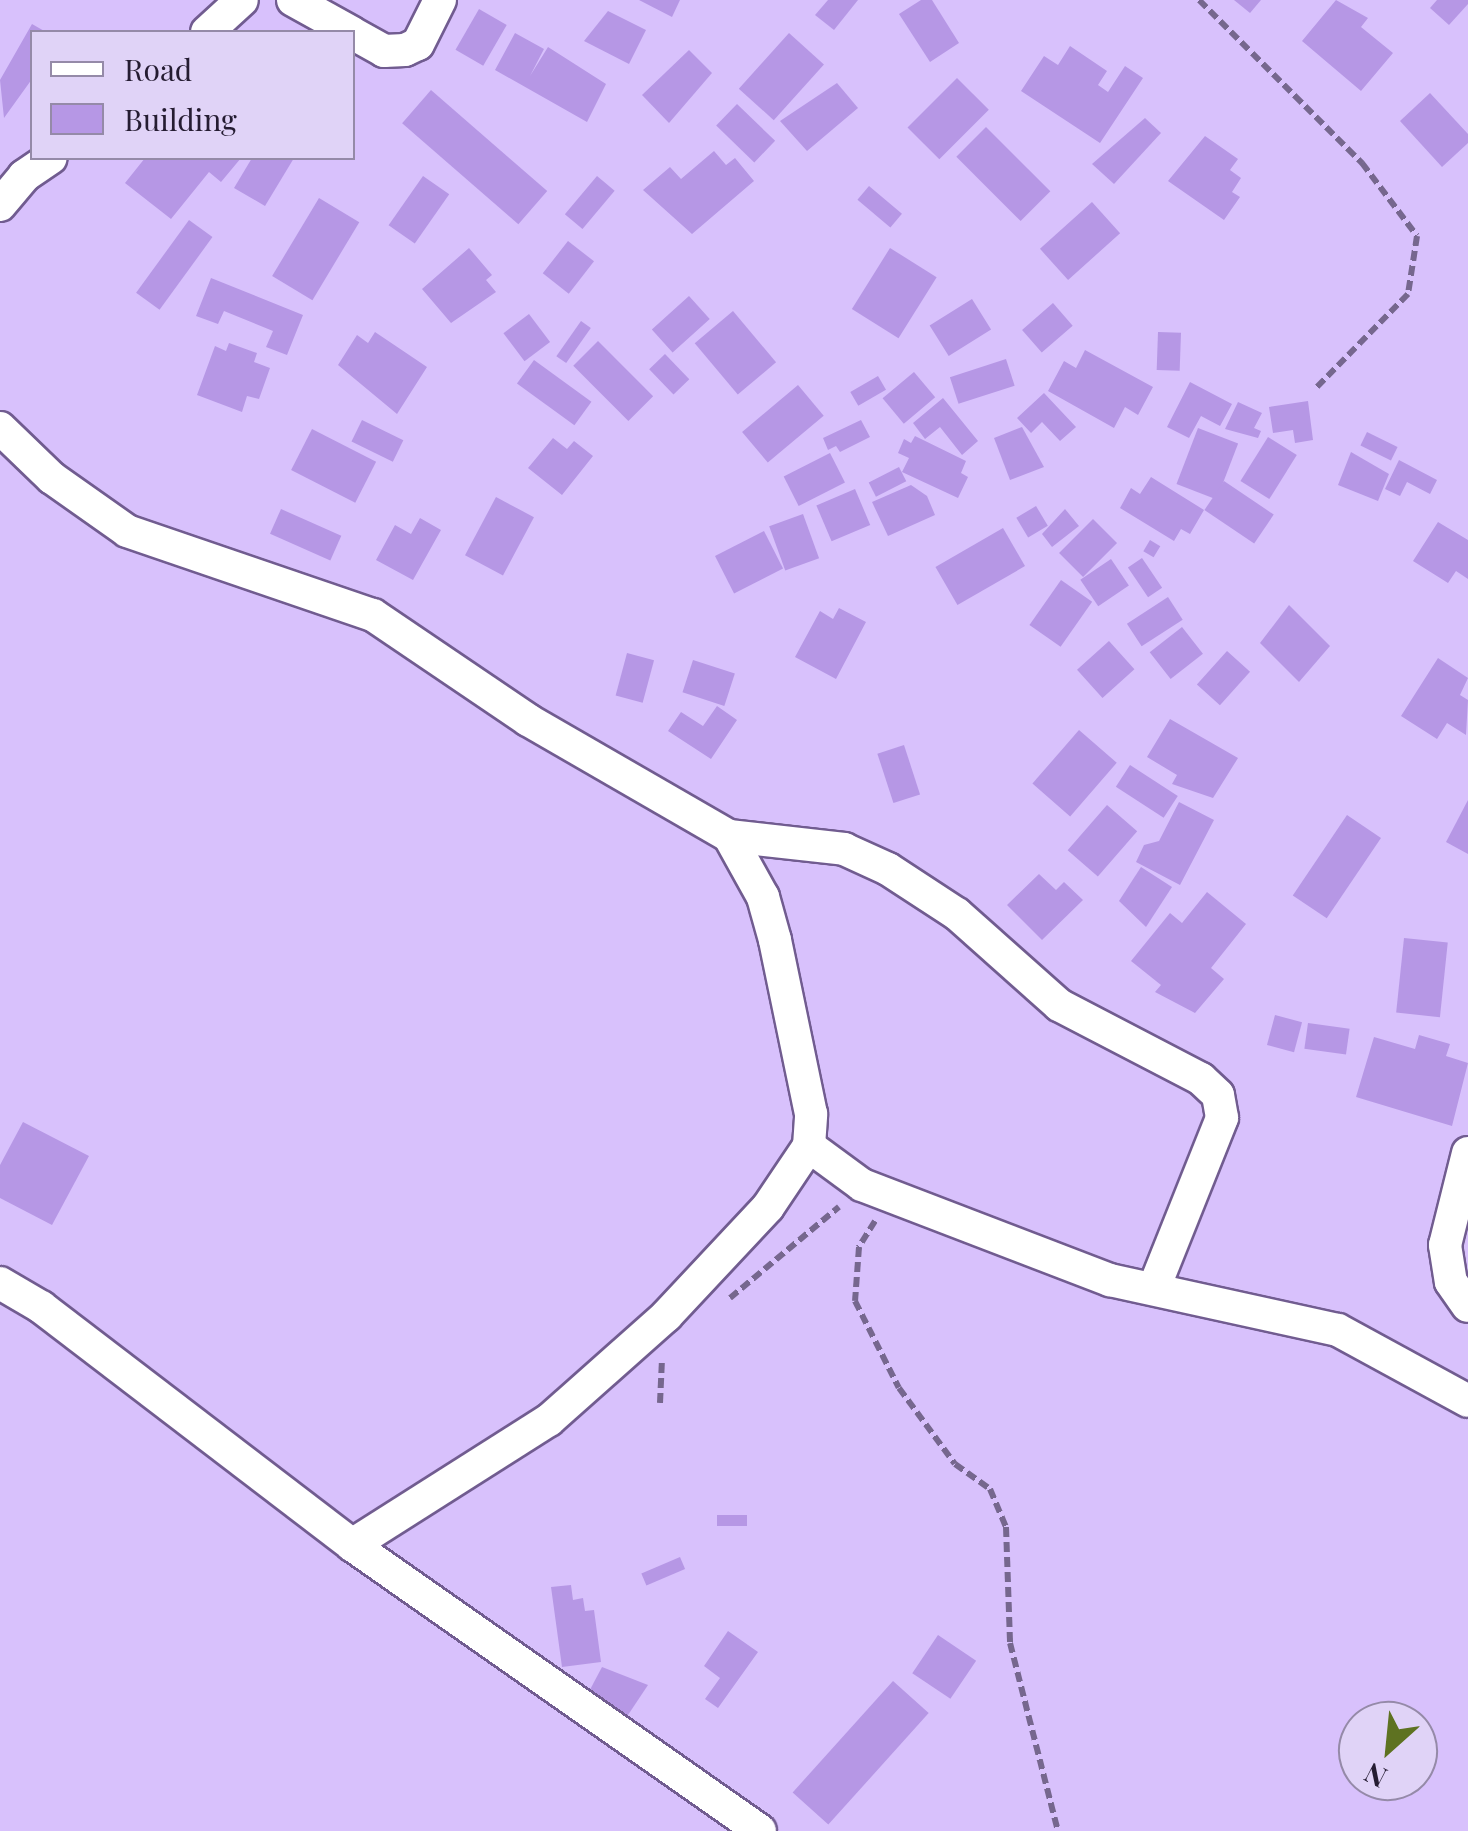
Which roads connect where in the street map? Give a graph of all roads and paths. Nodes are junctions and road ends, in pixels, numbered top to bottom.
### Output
1 (242, 0) edge
2 (293, 0) edge
3 (440, 0) edge
4 (1199, 0) edge
5 (208, 30) edge
6 (347, 30) edge
7 (355, 35) edge
8 (48, 160) edge
9 (0, 205) edge
10 (1314, 389) dead end
11 (0, 428) edge
12 (729, 836) junction
13 (809, 1146) junction
14 (1468, 1152) edge
15 (862, 1185) junction
16 (898, 1200) junction
17 (0, 1283) edge
18 (1154, 1288) junction
19 (1468, 1306) edge
20 (717, 1308) dead end
21 (662, 1354) dead end
22 (1468, 1402) edge
23 (660, 1403) dead end
24 (352, 1544) junction
25 (760, 1831) edge
26 (1058, 1831) edge

1 - 5 street
2 - 6 street
3 - 7 street
4 - 10 path
8 - 9 street
11 - 12 street
12 - 13 street
12 - 18 street
13 - 15 street
13 - 24 street
14 - 19 street
15 - 16 street
15 - 20 path
16 - 18 street
16 - 26 path
17 - 24 street
18 - 22 street
21 - 23 path
24 - 25 street

